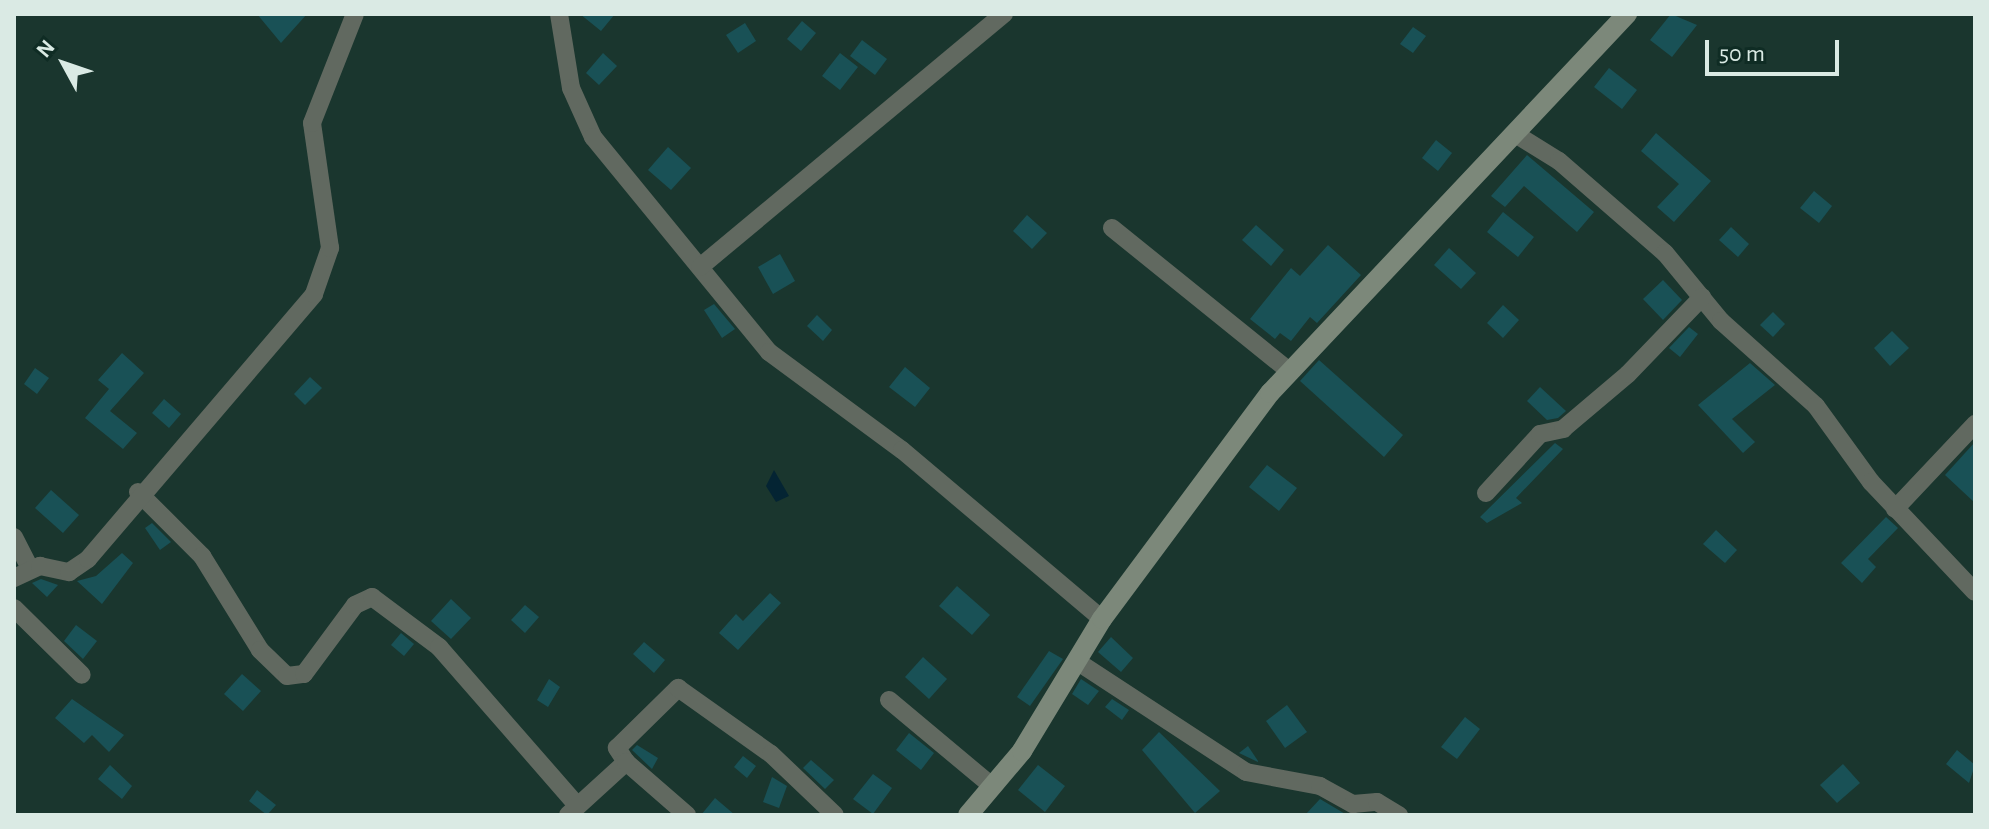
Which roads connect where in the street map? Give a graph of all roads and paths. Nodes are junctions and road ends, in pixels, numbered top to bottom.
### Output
1 (355, 14) edge
2 (559, 14) edge
3 (1004, 14) edge
4 (1627, 14) edge
5 (1517, 135) junction
6 (1112, 228) dead end
7 (700, 267) junction
8 (1702, 297) junction
9 (1289, 371) junction
10 (1975, 424) edge
11 (138, 492) junction
12 (1486, 493) dead end
13 (1895, 509) junction
14 (14, 537) edge
15 (22, 574) edge
16 (1975, 592) edge
17 (14, 608) edge
18 (1102, 619) junction
19 (1078, 662) junction
20 (82, 675) dead end
21 (889, 700) dead end
22 (626, 762) junction
23 (992, 786) junction
24 (572, 810) edge
25 (687, 815) edge
26 (835, 815) edge
27 (968, 815) edge
28 (1399, 815) edge

1 - 11 street
2 - 7 street
3 - 7 street
4 - 5 main road
5 - 8 street
5 - 9 main road
6 - 9 street
7 - 18 street
8 - 12 street
8 - 13 street
9 - 18 main road
10 - 13 street
11 - 15 street
11 - 24 street
13 - 16 street
14 - 15 street
17 - 20 street
18 - 19 main road
19 - 23 main road
19 - 28 street
21 - 23 street
22 - 24 street
22 - 25 street
22 - 26 street
23 - 27 main road

